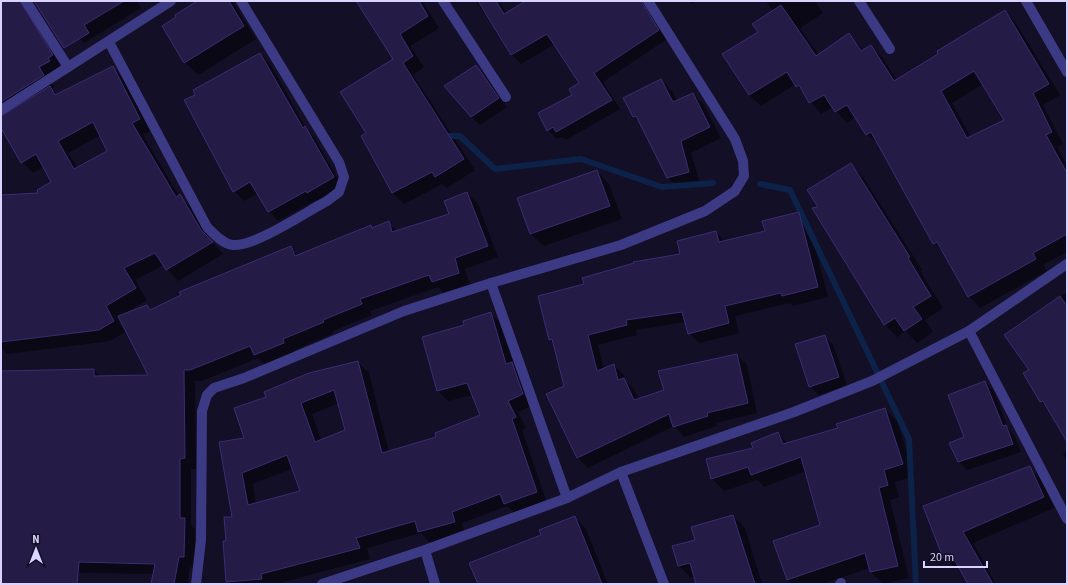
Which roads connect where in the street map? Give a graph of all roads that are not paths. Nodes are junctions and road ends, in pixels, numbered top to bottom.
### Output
1 (26, 1) edge
2 (171, 1) edge
3 (241, 1) edge
4 (442, 1) edge
5 (648, 1) edge
6 (859, 1) edge
7 (1026, 1) edge
8 (109, 42) junction
9 (890, 49) dead end
10 (68, 67) junction
11 (1067, 72) edge
12 (506, 96) dead end
13 (1, 110) edge
14 (1067, 264) edge
15 (491, 283) junction
16 (969, 331) junction
17 (621, 472) junction
18 (567, 498) junction
19 (1067, 519) edge
20 (425, 550) junction
21 (196, 584) edge
22 (322, 584) edge
23 (435, 584) edge
24 (664, 584) edge

1 - 10 street
2 - 8 street
3 - 8 street
4 - 12 street
5 - 15 street
6 - 9 street
7 - 11 street
8 - 10 street
10 - 13 street
14 - 16 street
15 - 18 street
15 - 21 street
16 - 17 street
16 - 19 street
17 - 18 street
17 - 24 street
18 - 20 street
20 - 22 street
20 - 23 street

